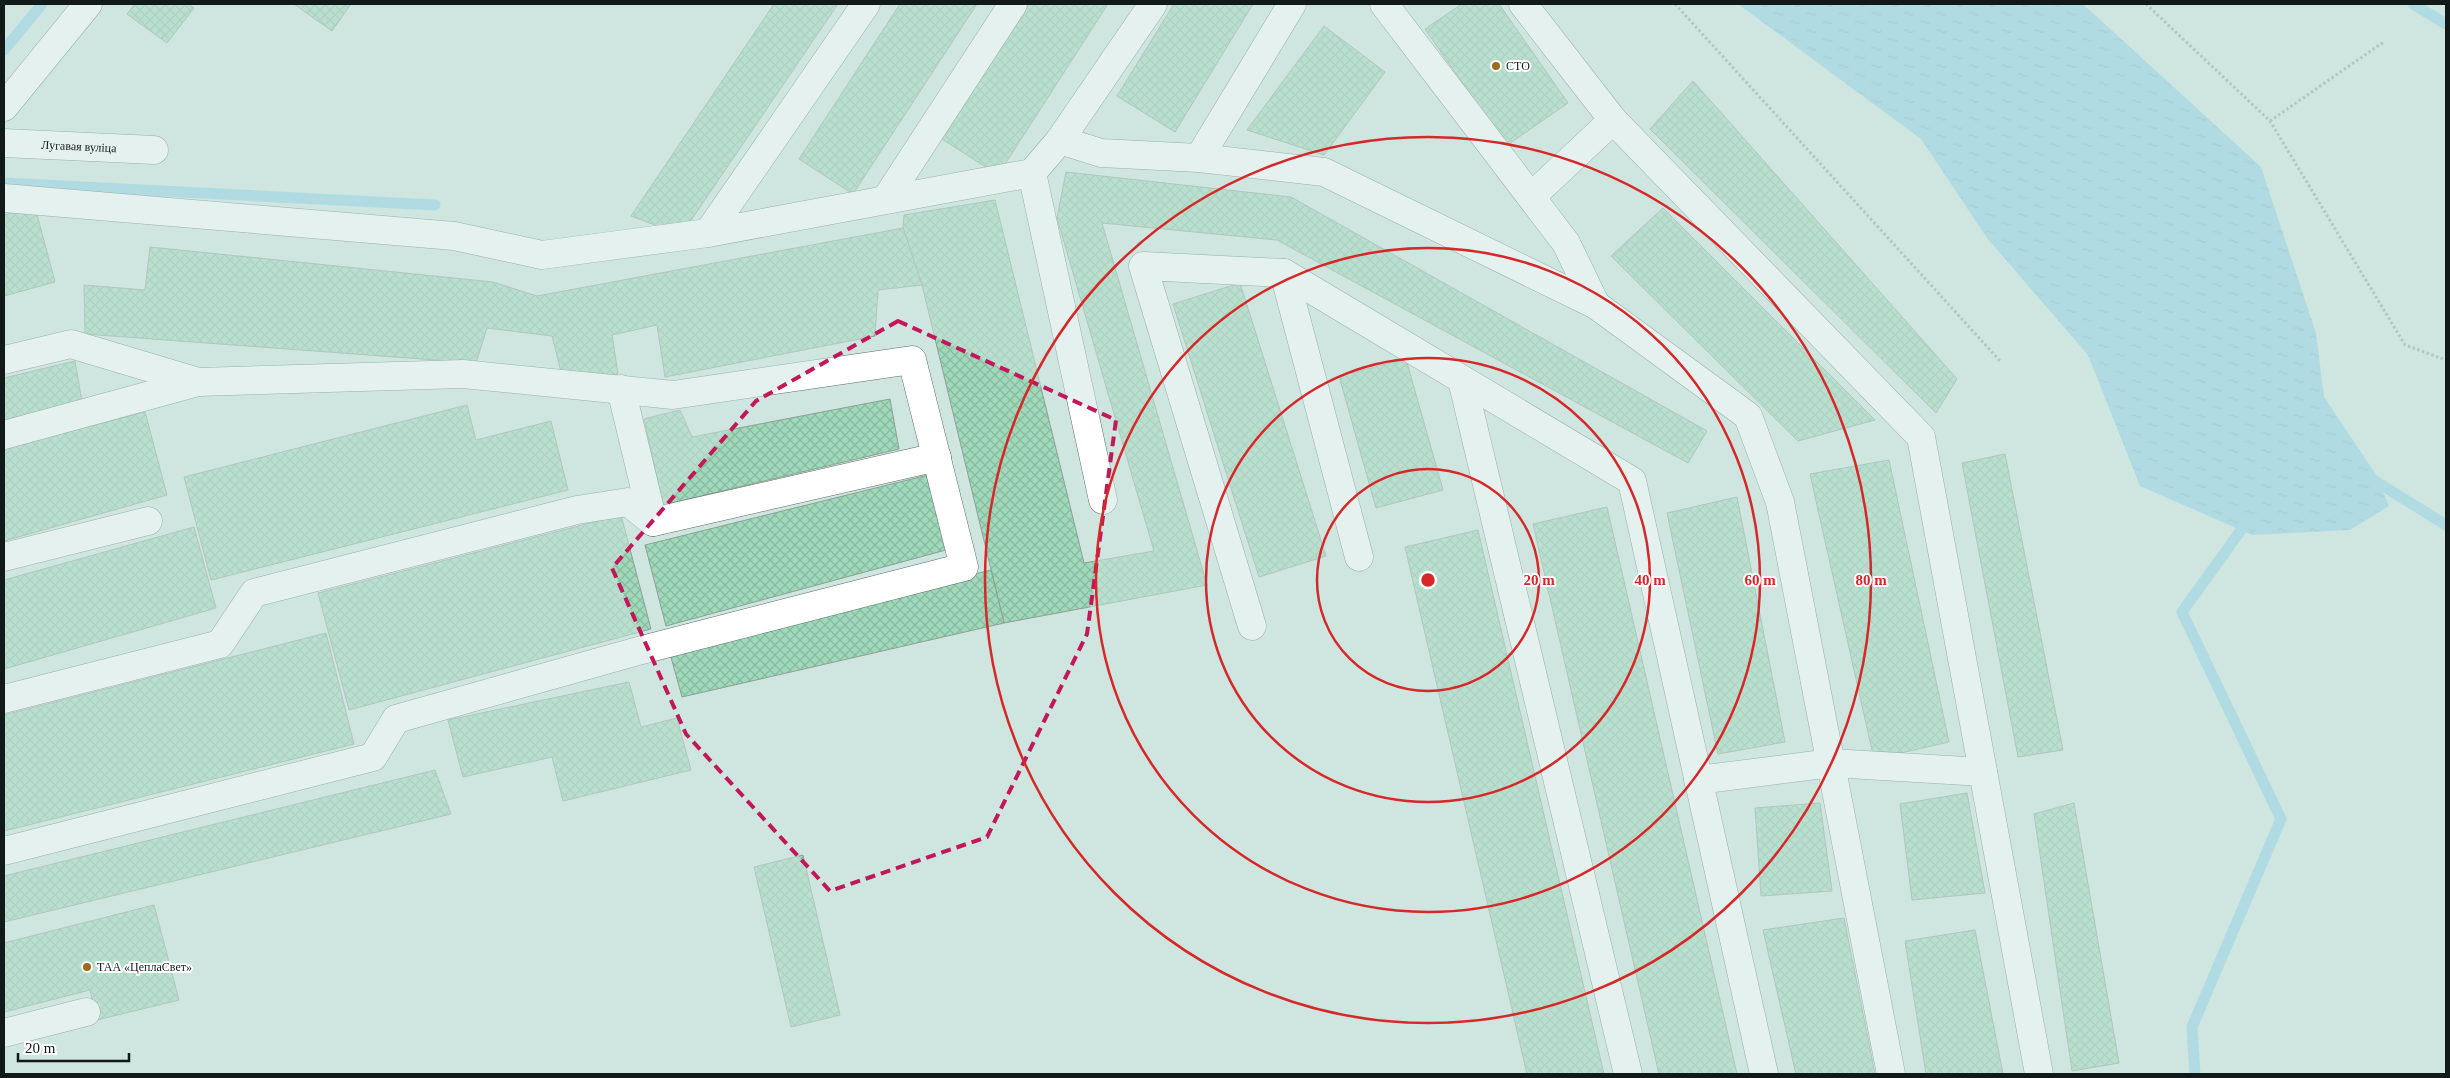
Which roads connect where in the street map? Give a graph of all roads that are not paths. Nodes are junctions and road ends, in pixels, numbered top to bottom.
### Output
1 (88, 4) edge
2 (866, 4) edge
3 (1013, 4) edge
4 (1153, 4) edge
5 (1292, 4) edge
6 (1384, 4) edge
7 (1523, 4) edge
8 (4, 107) edge
9 (1613, 120) junction
10 (1060, 140) junction
11 (4, 143) edge
12 (154, 150) dead end
13 (1199, 158) junction
14 (1032, 173) junction
15 (1531, 197) junction
16 (4, 198) edge
17 (886, 199) junction
18 (708, 233) junction
19 (1284, 273) junction
20 (1596, 305) junction
21 (4, 360) edge
22 (1462, 380) junction
23 (198, 382) junction
24 (621, 390) junction
25 (4, 435) edge
26 (936, 457) junction
27 (1103, 500) dead end
28 (148, 521) dead end
29 (653, 522) junction
30 (4, 557) edge
31 (1359, 557) dead end
32 (1252, 626) dead end
33 (4, 699) edge
34 (1831, 763) junction
35 (1983, 772) junction
36 (1698, 780) junction
37 (4, 851) edge
38 (86, 1012) dead end
39 (4, 1033) edge
40 (1628, 1074) edge
41 (1764, 1074) edge
42 (1891, 1074) edge
43 (2039, 1074) edge

1 - 8 street
2 - 18 street
3 - 17 street
4 - 10 street
5 - 13 street
6 - 15 street
7 - 9 street
9 - 15 street
9 - 35 street
10 - 13 street
10 - 14 street
11 - 12 street, Лугавая вуліца
13 - 20 street
14 - 17 street
14 - 27 street
15 - 20 street
16 - 18 street
17 - 18 street
19 - 22 street
19 - 31 street
19 - 32 street
20 - 34 street
21 - 23 street
22 - 36 street
22 - 40 street
23 - 24 street
23 - 25 street
24 - 26 street
24 - 29 street
26 - 29 street
26 - 37 street
28 - 30 street
29 - 33 street
34 - 35 street
34 - 36 street
34 - 42 street
35 - 43 street
36 - 41 street
38 - 39 street

